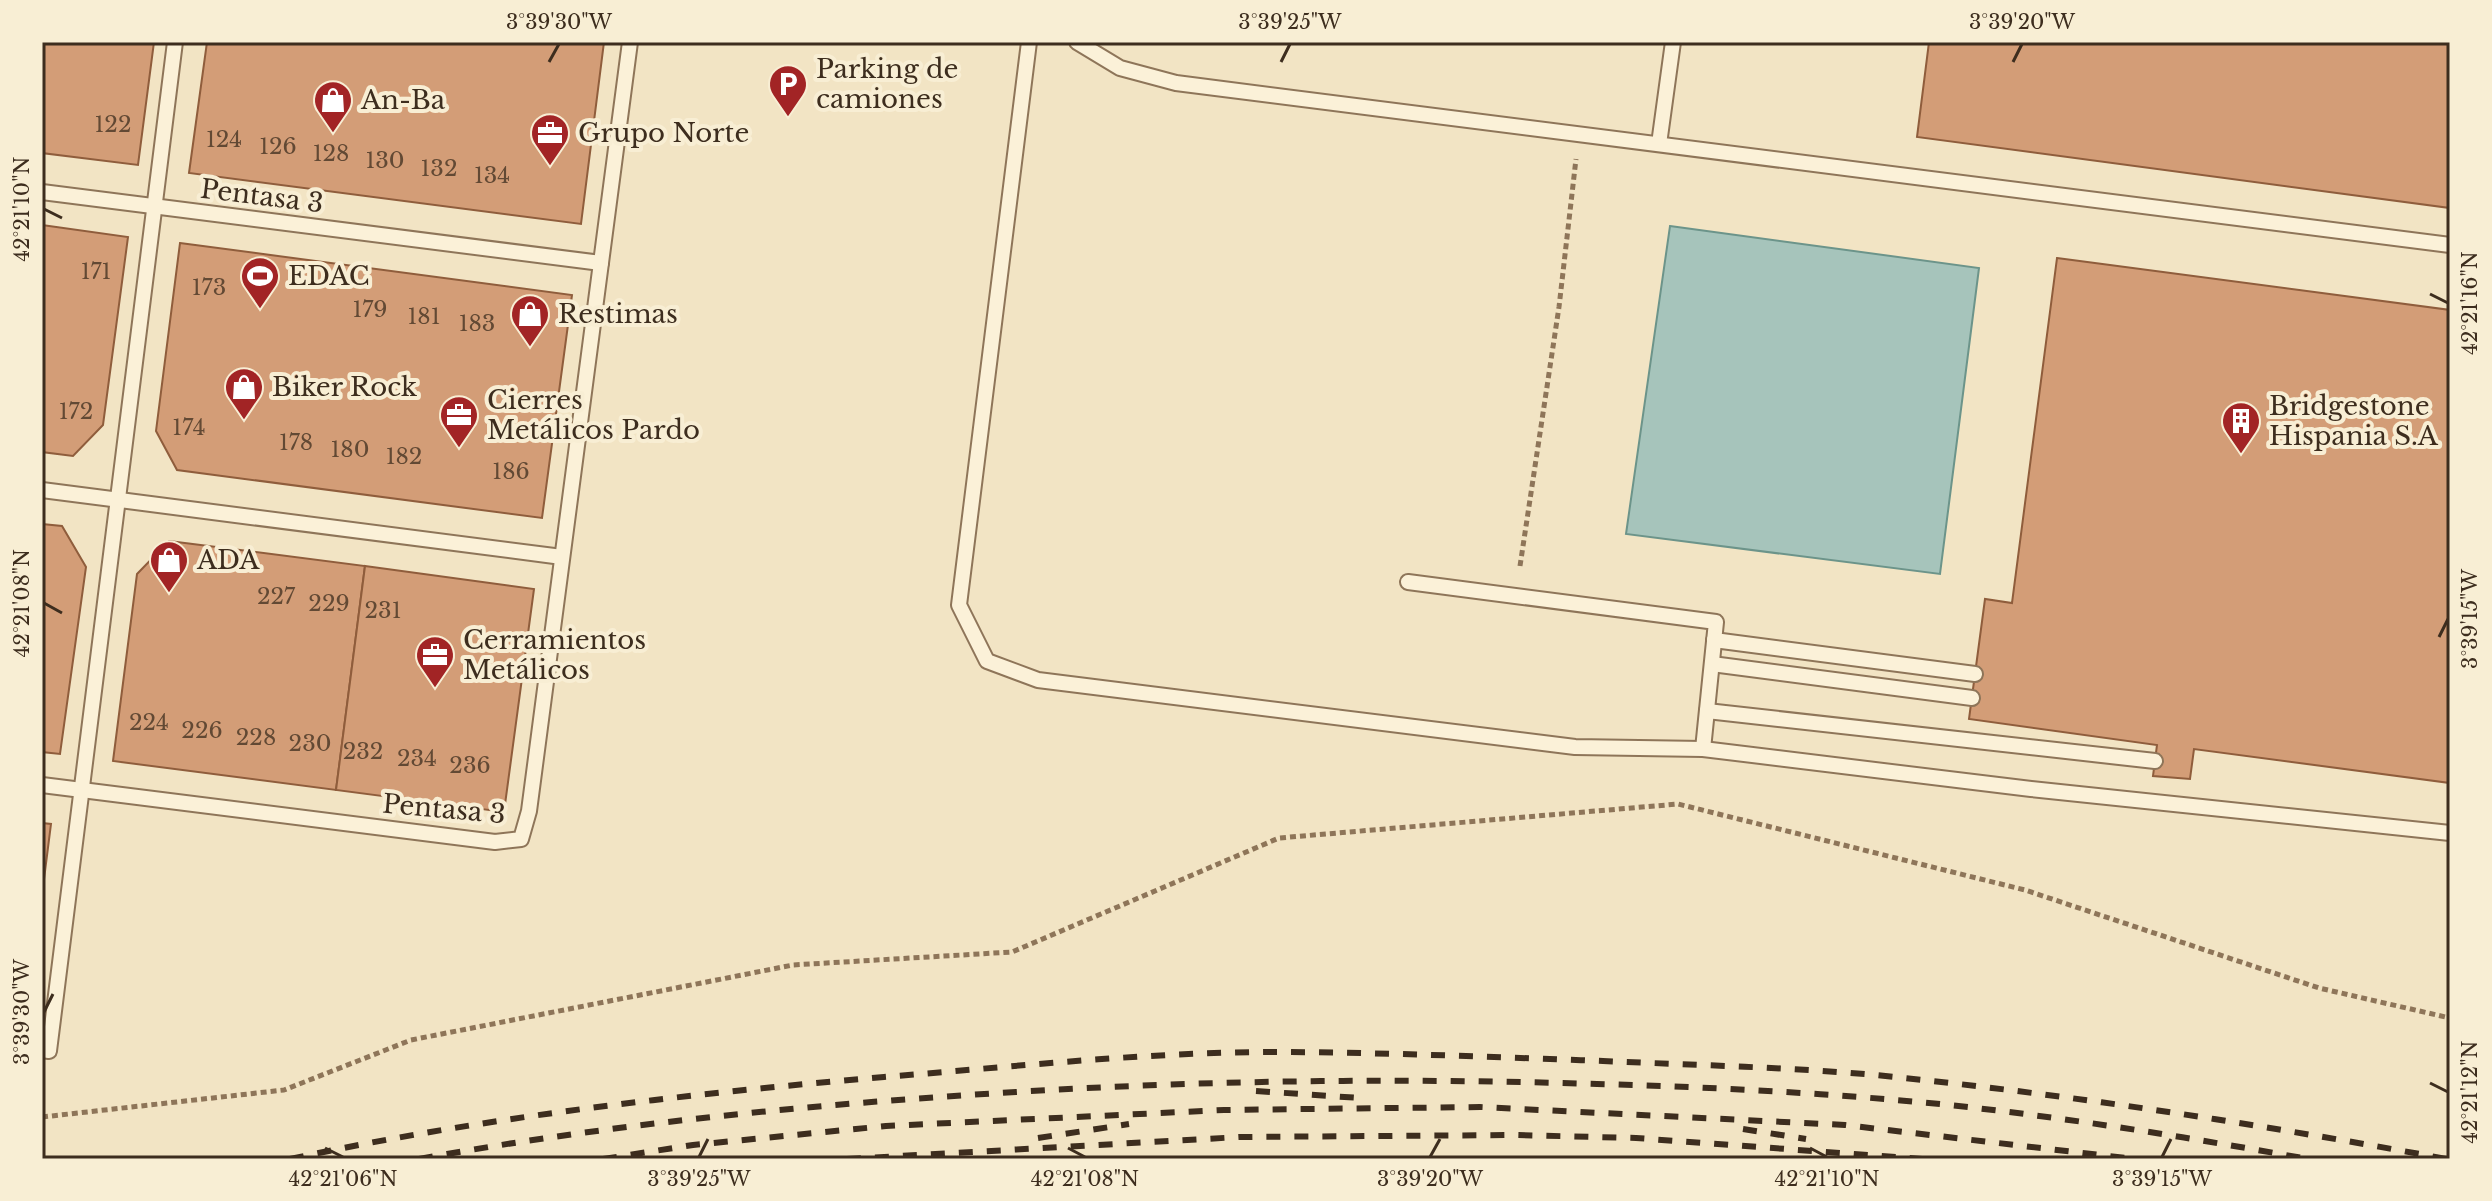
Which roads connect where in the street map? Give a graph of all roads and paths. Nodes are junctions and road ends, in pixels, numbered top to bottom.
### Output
1 (175, 42) edge
2 (630, 42) edge
3 (1029, 42) edge
4 (1077, 42) edge
5 (1673, 42) edge
6 (1578, 134) junction
7 (1659, 144) junction
8 (42, 192) edge
9 (154, 206) junction
10 (2450, 245) edge
11 (601, 263) junction
12 (42, 490) edge
13 (117, 500) junction
14 (562, 557) junction
15 (1520, 566) dead end
16 (1408, 582) dead end
17 (1714, 640) junction
18 (1712, 664) junction
19 (1975, 674) dead end
20 (1972, 698) dead end
21 (1707, 711) junction
22 (1703, 749) junction
23 (2155, 761) dead end
24 (42, 785) edge
25 (80, 790) junction
26 (2450, 833) edge
27 (2450, 1018) edge
28 (42, 1050) edge
29 (42, 1117) edge

1 - 9 lane
2 - 11 lane, Pentasa 3
3 - 22 lane
4 - 6 lane
5 - 7 lane
6 - 7 lane
6 - 15 path
7 - 10 lane
8 - 9 lane, Pentasa 3
9 - 11 lane, Pentasa 3
9 - 13 lane
11 - 14 lane, Pentasa 3
12 - 13 lane
13 - 14 lane
13 - 25 lane
14 - 25 lane, Pentasa 3
16 - 17 lane
17 - 18 lane
17 - 19 lane
18 - 20 lane
18 - 21 lane
21 - 22 lane
21 - 23 lane
22 - 26 lane
24 - 25 lane, Pentasa 3
25 - 28 lane
27 - 29 path

